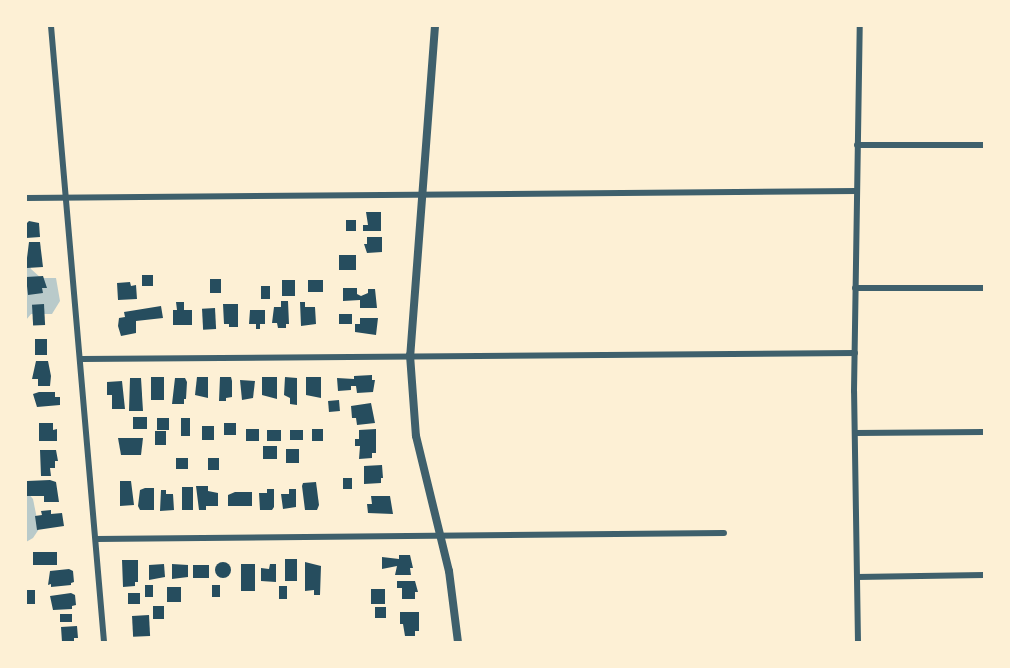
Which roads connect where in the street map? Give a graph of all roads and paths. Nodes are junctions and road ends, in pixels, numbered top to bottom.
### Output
1 (51, 26) edge
2 (435, 26) edge
3 (860, 26) edge
4 (857, 145) junction
5 (984, 145) edge
6 (857, 191) junction
7 (422, 194) junction
8 (66, 197) junction
9 (26, 198) edge
10 (855, 288) junction
11 (984, 288) edge
12 (855, 353) junction
13 (410, 355) junction
14 (81, 359) junction
15 (984, 432) edge
16 (855, 433) junction
17 (724, 533) dead end
18 (439, 535) junction
19 (96, 539) junction
20 (984, 575) edge
21 (857, 577) junction
22 (104, 642) edge
23 (458, 642) edge
24 (858, 642) edge

1 - 8 street
2 - 7 street
3 - 4 street
4 - 5 street
4 - 6 street
6 - 7 street
6 - 10 street
7 - 8 street
7 - 13 street
8 - 9 street
8 - 14 street
10 - 11 street
10 - 12 street
12 - 13 street
12 - 16 street
13 - 14 street
13 - 18 street
14 - 19 street
15 - 16 street
16 - 21 street
17 - 18 street
18 - 19 street
18 - 23 street
19 - 22 street
20 - 21 street
21 - 24 street

